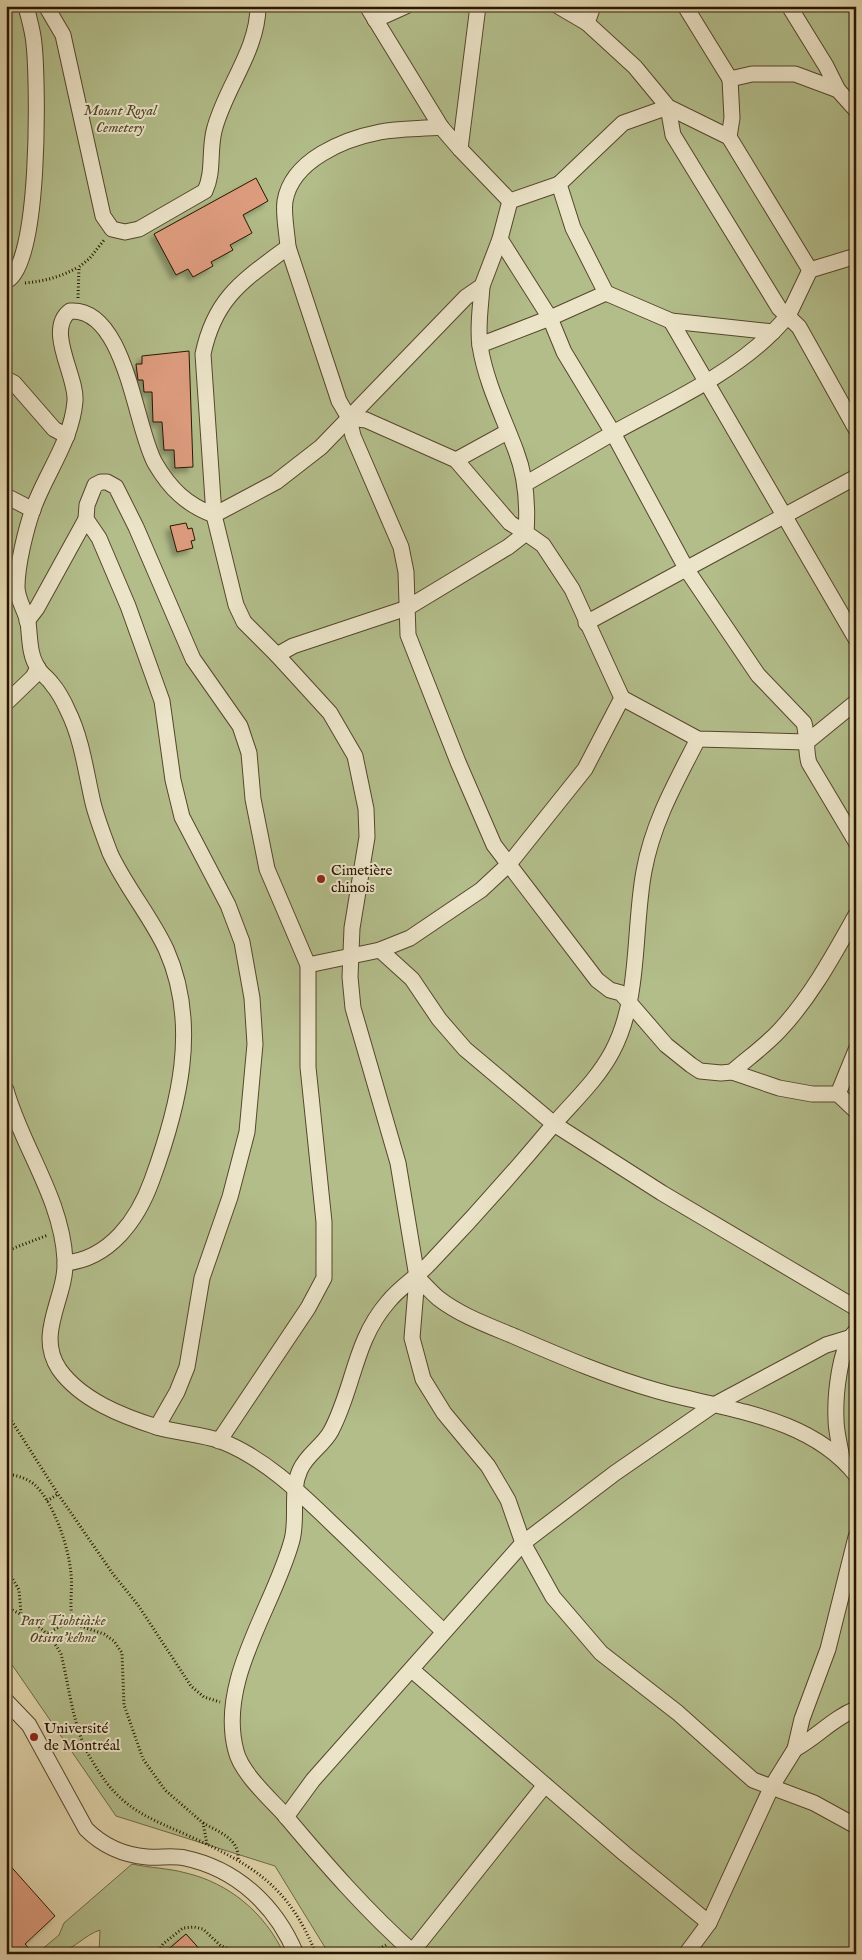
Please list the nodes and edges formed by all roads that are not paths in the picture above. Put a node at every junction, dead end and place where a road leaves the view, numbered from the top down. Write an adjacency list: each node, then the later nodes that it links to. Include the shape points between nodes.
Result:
1 (26, 6): 26 (lane, via 34,43 37,103 33,199 28,240 20,266)
2 (46, 6): 3 (lane, via 63,35 103,216 112,229 124,232 139,229 205,191 210,180 213,133 231,83 253,37)
3 (258, 6)
4 (367, 6): 11 (lane)
5 (406, 6): 11 (lane)
6 (478, 6): 19 (lane)
7 (558, 6): 12 (lane)
8 (593, 6): 12 (lane)
9 (685, 6): 13 (lane)
10 (788, 6): 14 (lane)
11 (374, 20): 17 (lane)
12 (587, 23): 15 (lane, via 635,67)
13 (730, 79): 14 (lane, via 752,74 794,74); 18 (lane, via 732,118)
14 (838, 90): 16 (lane)
15 (668, 107): 18 (lane); 20 (lane, via 623,123); 29 (lane, via 673,135 779,308)
16 (856, 110)
17 (441, 127): 19 (lane); 23 (lane, via 381,132 341,143 302,170 291,184 285,201)
18 (729, 138): 25 (lane)
19 (460, 148): 21 (lane)
20 (559, 184): 21 (lane); 28 (lane, via 574,228)
21 (510, 201): 22 (lane)
22 (500, 239): 27 (lane); 30 (lane)
23 (288, 247): 36 (lane, via 339,401); 46 (lane, via 232,291 215,315 208,334 203,354)
24 (856, 256): 25 (lane)
25 (810, 270): 29 (lane)
26 (9, 280)
27 (482, 286): 33 (lane); 36 (lane, via 466,297)
28 (606, 293): 30 (lane); 31 (lane)
29 (788, 316): 32 (lane); 37 (lane, via 799,327)
30 (550, 318): 33 (lane); 39 (lane, via 564,352)
31 (671, 321): 32 (lane); 35 (lane)
32 (773, 332): 35 (lane, via 762,344)
33 (480, 345): 38 (lane)
34 (6, 379): 40 (lane, via 14,383 54,429)
35 (706, 382): 39 (lane); 47 (lane)
36 (349, 418): 41 (lane, via 366,420); 46 (lane, via 321,447 276,482); 51 (lane, via 353,436 401,548 406,572)
37 (855, 424)
38 (506, 432): 41 (lane); 43 (lane, via 516,450)
39 (613, 433): 43 (lane); 50 (lane)
40 (67, 436): 45 (lane); 46 (lane, via 76,398 60,336 64,315 76,311 106,330 120,353 154,462 185,501)
41 (456, 460): 49 (lane, via 510,523)
42 (856, 477): 47 (lane)
43 (525, 484): 49 (lane)
44 (6, 496): 45 (lane)
45 (33, 510): 52 (lane, via 17,588)
46 (214, 515): 55 (lane, via 236,605 244,622)
47 (783, 515): 50 (lane); 54 (lane)
48 (86, 520): 52 (lane); 67 (lane, via 94,485 107,482 116,487 193,659 240,726 249,753 253,799 266,870); 80 (lane, via 99,538 128,606 162,702 173,780 182,817 228,905 242,942 250,974 254,1013 253,1079 240,1163 202,1278 187,1367)
49 (526, 533): 51 (lane); 53 (lane, via 543,545 557,564)
50 (686, 570): 53 (lane); 61 (lane, via 758,675 804,723)
51 (407, 608): 55 (lane, via 293,646); 63 (lane, via 408,635 458,762 494,845)
52 (27, 621): 56 (lane)
53 (586, 623): 57 (lane)
54 (856, 639)
55 (277, 655): 66 (lane, via 330,713 343,732 357,764 366,809 367,837)
56 (38, 668): 59 (lane); 75 (lane, via 53,685 69,713 94,806 111,854 165,948 175,972 184,1030 180,1085 147,1196 123,1233 106,1248 77,1262)
57 (622, 698): 60 (lane); 63 (lane, via 586,769)
58 (856, 702): 61 (lane)
59 (6, 703)
60 (698, 739): 61 (lane); 68 (lane, via 664,804 651,839 637,914)
61 (807, 742): 62 (lane, via 805,750 809,763)
62 (856, 842)
63 (509, 864): 65 (lane, via 481,890 410,938); 68 (lane, via 597,980)
64 (856, 915): 70 (lane, via 821,976 800,1005 779,1031)
65 (380, 950): 66 (lane); 74 (lane, via 412,979 439,1019 465,1049)
66 (350, 956): 67 (lane); 76 (lane, via 353,1008 398,1163)
67 (308, 965): 81 (lane, via 308,1067 324,1222 324,1278 308,1308)
68 (629, 1001): 70 (lane, via 666,1045 690,1066 700,1070); 74 (lane, via 611,1054 594,1080)
69 (856, 1050): 72 (lane)
70 (732, 1072): 72 (lane, via 779,1088 812,1094)
71 (6, 1090): 75 (lane, via 47,1190 60,1230)
72 (838, 1094): 73 (lane)
73 (856, 1111)
74 (554, 1124): 76 (lane, via 499,1191); 77 (lane, via 662,1193)
75 (66, 1263): 80 (lane, via 51,1330 53,1356 60,1368 90,1398 112,1410)
76 (417, 1277): 79 (lane, via 439,1298 475,1320 584,1366); 84 (lane, via 389,1300 373,1323 360,1346 330,1434 305,1460 298,1472); 86 (lane, via 412,1338 423,1379 444,1413 488,1466 508,1500)
77 (856, 1308)
78 (852, 1334): 79 (lane); 82 (lane, via 842,1363 836,1420)
79 (712, 1406): 82 (lane, via 780,1423 810,1437); 86 (lane, via 615,1473)
80 (157, 1426): 81 (lane)
81 (219, 1441): 84 (lane, via 261,1462)
82 (842, 1458): 83 (lane)
83 (856, 1476)
84 (295, 1489): 87 (lane); 94 (lane, via 293,1535 245,1661 231,1720 237,1755)
85 (856, 1537): 91 (lane, via 828,1649)
86 (523, 1543): 87 (lane); 93 (lane, via 553,1597 601,1653 678,1713 753,1780)
87 (443, 1631): 88 (lane)
88 (412, 1670): 92 (lane); 94 (lane, via 313,1780)
89 (6, 1701): 98 (lane, via 29,1725 86,1829 98,1841 146,1856 184,1857 243,1882 276,1916)
90 (856, 1709): 91 (lane)
91 (795, 1749): 93 (lane)
92 (545, 1785): 96 (lane); 97 (lane)
93 (772, 1786): 95 (lane, via 814,1803); 96 (lane)
94 (286, 1817): 97 (lane)
95 (856, 1826)
96 (709, 1923): 99 (lane)
97 (413, 1953)
98 (296, 1954)
99 (686, 1954)

